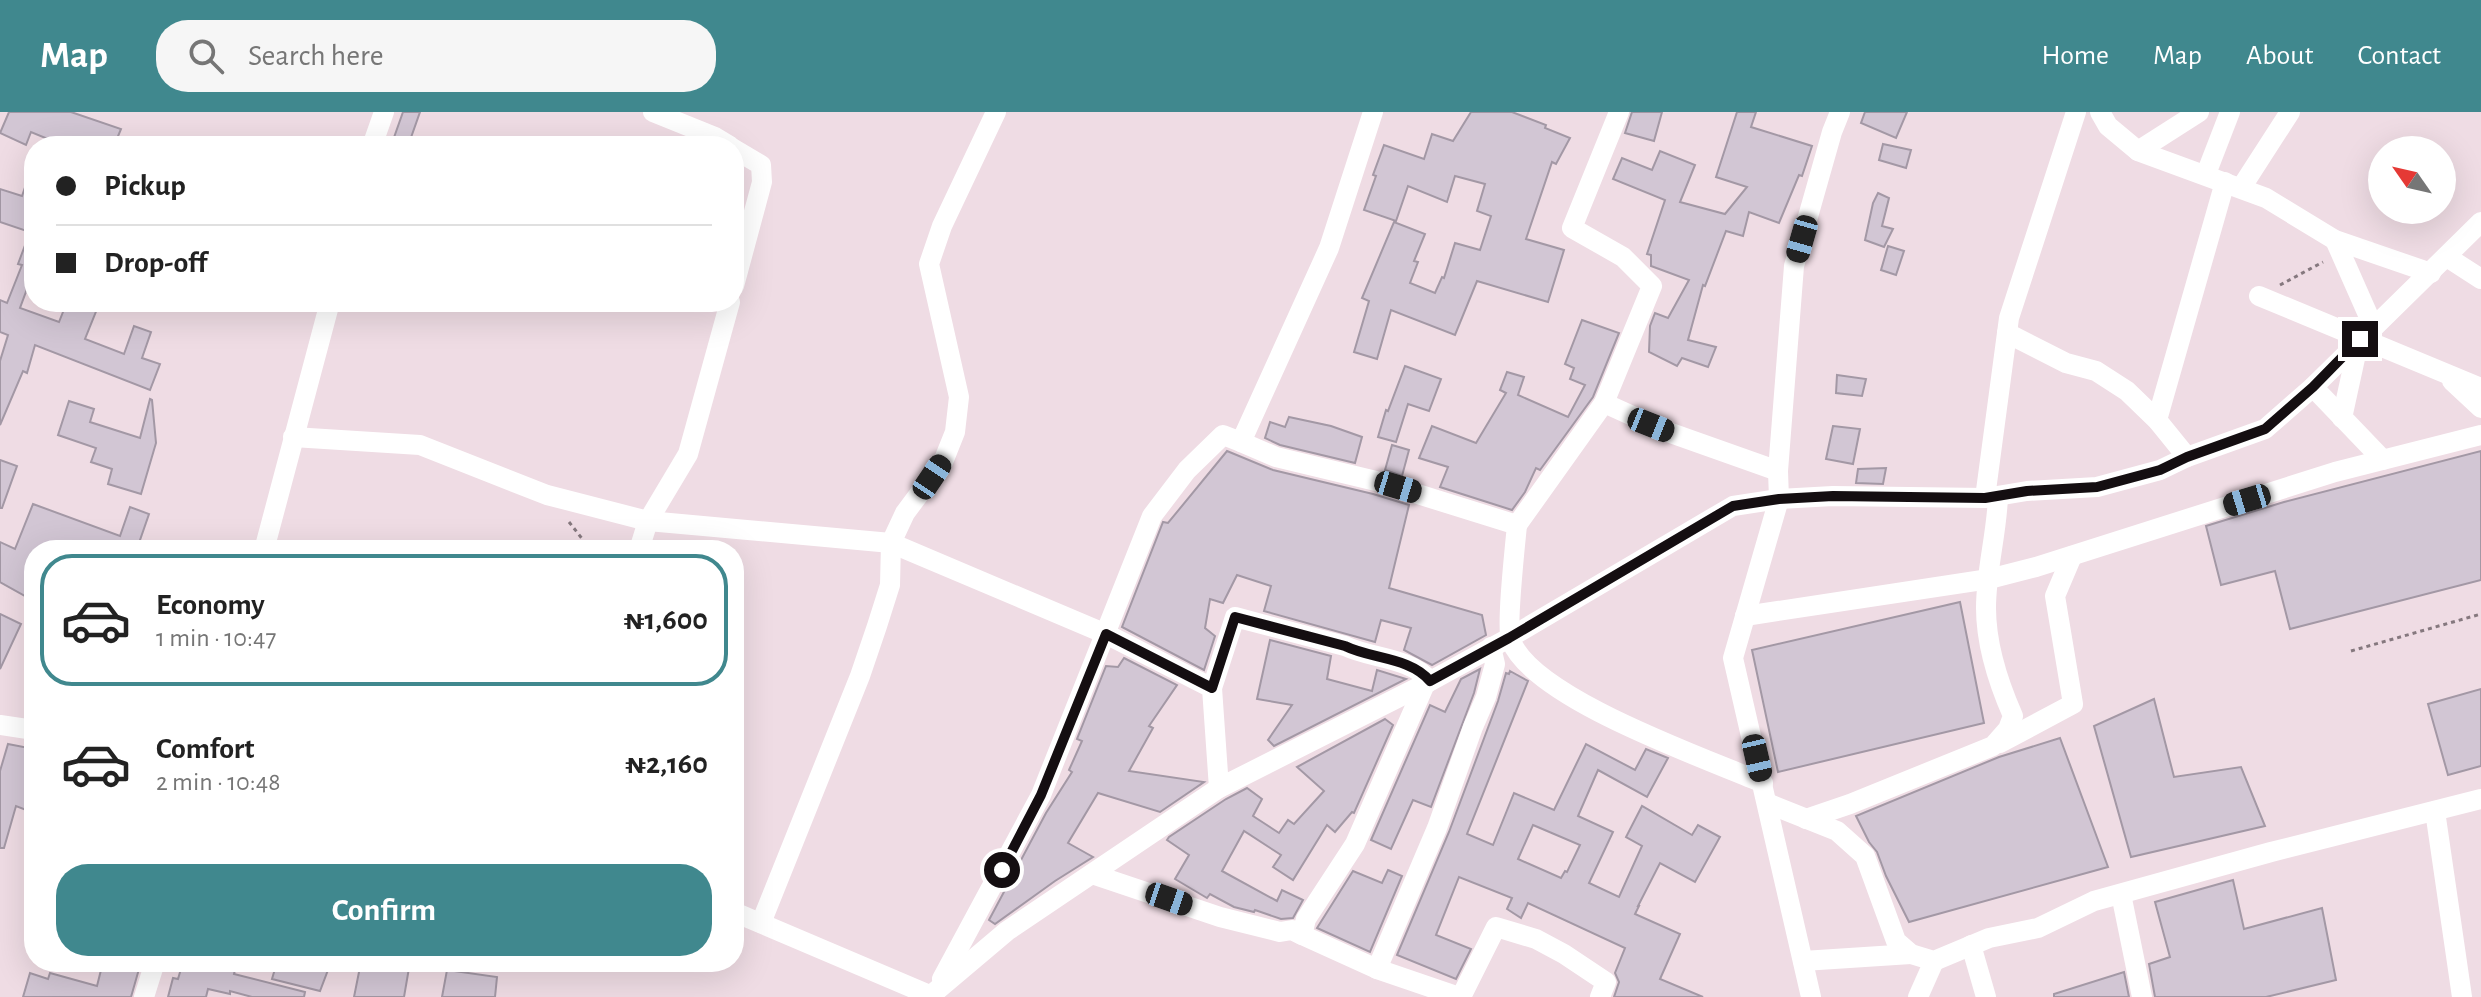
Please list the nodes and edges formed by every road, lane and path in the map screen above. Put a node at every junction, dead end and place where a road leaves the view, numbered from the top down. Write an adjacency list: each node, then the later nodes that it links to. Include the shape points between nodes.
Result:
1 (384, 112): 12 (street)
2 (653, 112): 13 (street)
3 (996, 112): 49 (street, via 929,264 959,397 955,432 943,462 905,513)
4 (1619, 112): 31 (street, via 1572,228 1623,257 1652,286)
5 (1840, 112): 40 (street, via 1794,266)
6 (2076, 112): 26 (street)
7 (2100, 112): 14 (street, via 2108,126)
8 (2199, 112): 14 (street)
9 (2230, 112): 16 (street)
10 (2290, 112): 16 (street)
11 (1377, 115): 37 (street, via 1329,248)
12 (376, 136)
13 (713, 136)
14 (2138, 151): 16 (street)
15 (744, 154): 19 (street, via 761,165 762,182)
16 (2224, 181): 18 (street, via 2266,198); 34 (street)
17 (2481, 222): 20 (street)
18 (2337, 246): 21 (street); 23 (path); 27 (street)
19 (744, 249)
20 (2447, 257): 21 (street); 22 (street)
21 (2431, 273): 27 (street)
22 (2481, 279)
23 (2259, 296): 27 (street)
24 (327, 312): 36 (street)
25 (727, 312): 44 (street, via 688,454)
26 (2007, 333): 34 (street, via 2066,363 2096,371); 42 (street)
27 (2366, 333): 28 (street); 29 (street); 33 (street)
28 (2442, 372): 30 (street); 32 (street)
29 (2313, 387): 33 (street); 38 (street, via 2265,429)
30 (2481, 388)
31 (1604, 403): 40 (street); 45 (street)
32 (2481, 408)
33 (2342, 418): 39 (street)
34 (2157, 420): 38 (street)
35 (2481, 435): 39 (street)
36 (293, 437): 41 (street, via 420,445); 46 (street)
37 (1241, 442): 45 (street, via 1276,457 1391,485); 54 (street, via 1223,435 1187,470 1152,516)
38 (2187, 457): 42 (street, via 2097,487)
39 (2383, 460): 50 (street)
40 (1778, 471): 43 (street)
41 (547, 495): 44 (street); 47 (path)
42 (1991, 497): 43 (street); 51 (street, via 1998,519)
43 (1779, 499): 53 (street); 55 (street, via 1733,506)
44 (648, 521): 48 (street); 49 (street)
45 (1517, 525): 55 (street)
46 (267, 540)
47 (583, 540)
48 (642, 540)
49 (891, 543): 54 (street); 70 (street, via 890,585 860,676)
50 (2072, 556): 51 (street); 61 (street, via 2055,596 2073,704)
51 (1989, 579): 53 (street); 61 (street, via 1988,638 2013,716)
52 (2481, 614): 56 (path)
53 (1745, 616): 63 (street, via 1733,658)
54 (1106, 634): 58 (street); 79 (street, via 1041,795)
55 (1500, 643): 57 (street); 63 (street, via 1542,679 1599,714); 76 (street, via 1486,697 1437,828)
56 (2351, 651)
57 (1428, 683): 58 (street, via 1413,667 1235,617); 62 (street); 71 (street, via 1355,844 1306,919)
58 (1212, 688): 62 (street)
59 (0, 725): 60 (street)
60 (24, 729)
61 (1993, 746): 66 (street)
62 (1219, 788): 67 (street)
63 (1765, 793): 66 (street); 74 (street)
64 (2481, 799): 65 (street)
65 (2435, 811): 68 (street); 86 (street)
66 (1806, 819): 73 (street, via 1837,831 1865,856 1896,941)
67 (1092, 874): 71 (street, via 1220,917); 79 (street, via 1007,931)
68 (2121, 894): 72 (street, via 2038,928); 85 (street)
69 (744, 916): 70 (street)
70 (761, 923): 79 (street)
71 (1302, 935): 76 (street)
72 (1971, 945): 75 (street); 84 (street)
73 (1911, 954): 74 (street); 75 (street)
74 (1803, 961): 82 (street)
75 (1934, 961): 83 (street)
76 (1377, 969): 80 (street)
77 (152, 972): 78 (street)
78 (144, 997)
79 (931, 997)
80 (1460, 997): 81 (street, via 1496,927 1536,939 1575,961 1606,982)
81 (1600, 997)
82 (1811, 997)
83 (1918, 997)
84 (1986, 997)
85 (2142, 997)
86 (2462, 997)

